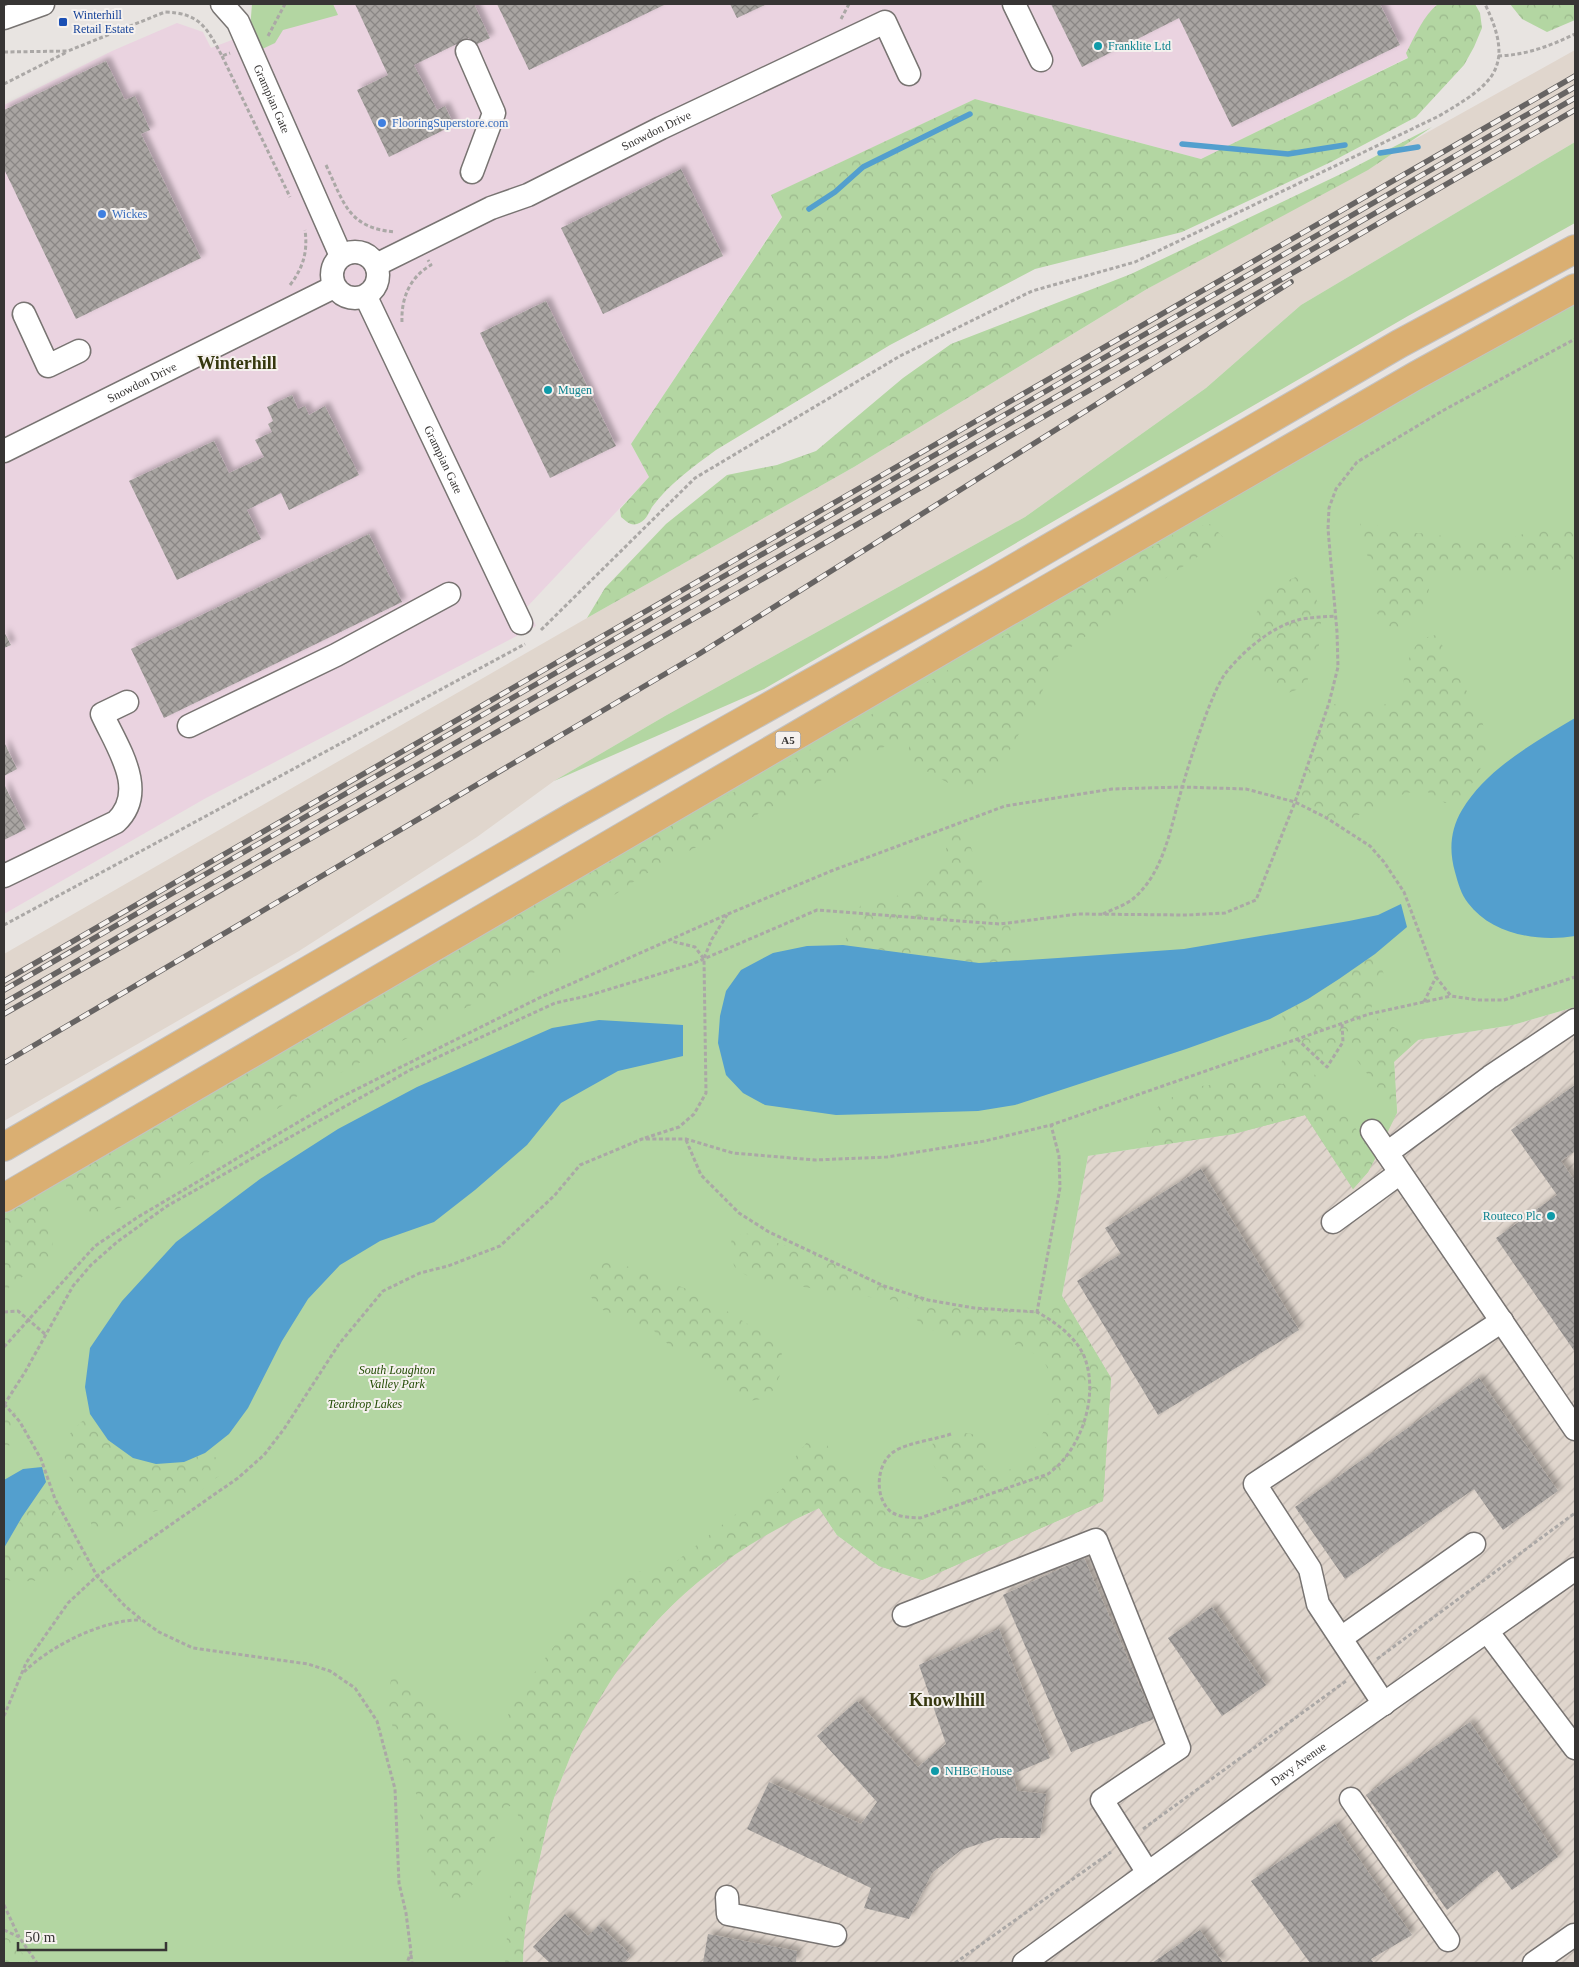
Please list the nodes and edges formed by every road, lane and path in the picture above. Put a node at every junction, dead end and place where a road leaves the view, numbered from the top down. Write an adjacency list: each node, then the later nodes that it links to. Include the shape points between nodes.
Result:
1 (42, 4): 9 (street)
2 (222, 4): 7 (street, Grampian Gate)
3 (285, 4): 12 (path, via 267,38)
4 (849, 4): 10 (path)
5 (1014, 4): 18 (street)
6 (1485, 4): 17 (path, via 1496,25)
7 (240, 13): 12 (street, Grampian Gate)
8 (881, 13): 19 (street, Snowdon Drive); 25 (street, Snowdon Drive, via 528,196 491,208)
9 (4, 18)
10 (836, 25)
11 (1575, 34): 17 (path, via 1540,49)
12 (247, 46): 16 (path); 27 (street, Grampian Gate)
13 (467, 51): 22 (street, via 494,113)
14 (4, 52): 15 (path)
15 (68, 52): 16 (path, via 155,15 179,12 204,25); 20 (path)
16 (222, 56): 23 (path)
17 (1498, 56): 40 (path, via 1489,82 1473,96 1439,116 1135,262 1032,290 900,356 695,478)
18 (1041, 60)
19 (909, 74)
20 (4, 84)
21 (324, 161): 25 (path, via 342,200 358,221 384,231 411,229)
22 (472, 172)
23 (291, 199)
24 (303, 224): 30 (path, via 306,240 303,265)
25 (419, 244): 28 (street, Snowdon Drive); 34 (path, via 431,265 418,274 404,298)
26 (1575, 249): 63 (highway, via 1399,344)
27 (341, 256): 28 (street, via 363,253); 29 (street, via 331,276)
28 (376, 265): 32 (street, via 379,274 376,286)
29 (334, 287): 32 (street, via 345,297); 37 (street, Snowdon Drive)
30 (288, 288)
31 (1575, 288): 66 (highway, A5, via 1006,613)
32 (366, 297): 41 (street, Grampian Gate)
33 (24, 314): 36 (street, via 48,366)
34 (403, 327)
35 (1575, 338): 39 (path, via 1356,462 1345,474 1329,508)
36 (79, 351)
37 (4, 450)
38 (449, 594): 43 (street, via 336,655)
39 (1336, 616): 44 (path, via 1296,620 1270,634 1224,675); 45 (path, via 1338,666 1329,703)
40 (546, 625): 41 (path); 41 (path)
41 (531, 629): 49 (path)
42 (127, 702): 46 (street, via 102,714 130,775 132,788 125,814 116,822)
43 (189, 726)
44 (1182, 787): 45 (path, via 1246,789); 47 (path, via 1112,788 1005,806); 48 (path, via 1173,824 1155,870 1134,898)
45 (1295, 802): 48 (path, via 1256,900 1225,913); 52 (path, via 1370,846 1384,862 1404,892)
46 (4, 876)
47 (728, 914): 50 (path); 51 (path)
48 (1103, 915): 51 (path, via 1078,914 1000,924 817,910)
49 (4, 925)
50 (670, 941): 51 (path, via 695,947); 70 (path, via 539,998 339,1098 95,1246)
51 (704, 959): 61 (path, via 706,1093 694,1114 679,1127); 72 (path, via 555,1003 410,1070 168,1206 91,1265 73,1286)
52 (1436, 977): 54 (path); 55 (path)
53 (1575, 977): 54 (path, via 1504,1000)
54 (1451, 996): 55 (path)
55 (1424, 1002): 57 (path, via 1369,1014)
56 (1575, 1020): 64 (street)
57 (1342, 1024): 58 (path); 58 (path, via 1343,1042 1327,1067)
58 (1297, 1039): 59 (path)
59 (1051, 1125): 62 (path, via 985,1141 887,1156 815,1160 733,1152); 69 (path, via 1059,1156 1060,1188)
60 (1372, 1131): 64 (street)
61 (642, 1139): 62 (path); 80 (path, via 580,1165 554,1196 500,1246 448,1266 420,1272 382,1291 339,1344 264,1455 238,1478)
62 (686, 1139): 69 (path, via 701,1175 739,1213 768,1232 884,1286 928,1300 974,1308)
63 (4, 1147)
64 (1387, 1152): 65 (street)
65 (1400, 1172): 67 (street); 71 (street)
66 (4, 1198)
67 (1333, 1222)
68 (4, 1312): 70 (path, via 18,1311)
69 (1037, 1312): 76 (path, via 1074,1341 1084,1356 1087,1371 1086,1419 1064,1460 1048,1474 920,1518 904,1517 888,1509 879,1493 887,1460 896,1450)
70 (28, 1320): 72 (path); 73 (path)
71 (1502, 1321): 75 (street); 84 (street, via 1255,1484 1310,1569 1318,1604)
72 (45, 1334): 74 (path)
73 (4, 1347)
74 (4, 1404): 80 (path, via 20,1422 40,1459 55,1499)
75 (1575, 1429)
76 (951, 1434)
77 (1575, 1513): 85 (path)
78 (1474, 1544): 84 (street)
79 (1575, 1569): 83 (street, Davy Avenue)
80 (97, 1576): 82 (path); 86 (path, via 68,1603)
81 (904, 1615): 91 (street, via 1096,1540 1178,1748 1102,1800)
82 (142, 1620): 86 (path, via 124,1620 94,1630 38,1657); 100 (path, via 193,1648 308,1664 330,1671 355,1688 377,1721 395,1789 399,1883)
83 (1487, 1631): 87 (street, Davy Avenue); 89 (street)
84 (1341, 1638): 85 (street)
85 (1362, 1670): 87 (street); 91 (path)
86 (22, 1673): 88 (path)
87 (1384, 1704): 92 (street, Davy Avenue)
88 (4, 1716)
89 (1575, 1748)
90 (1351, 1798): 99 (street)
91 (1127, 1840): 92 (street); 104 (path)
92 (1148, 1873): 105 (street, Davy Avenue)
93 (727, 1897): 96 (street, via 728,1914)
94 (4, 1906): 98 (path)
95 (4, 1930): 98 (path)
96 (835, 1935)
97 (1574, 1935): 106 (street)
98 (19, 1937): 101 (path)
99 (1448, 1940)
100 (411, 1952): 102 (path); 103 (path)
101 (37, 1963)
102 (407, 1963)
103 (412, 1963)
104 (955, 1963)
105 (1024, 1963)
106 (1534, 1963)

